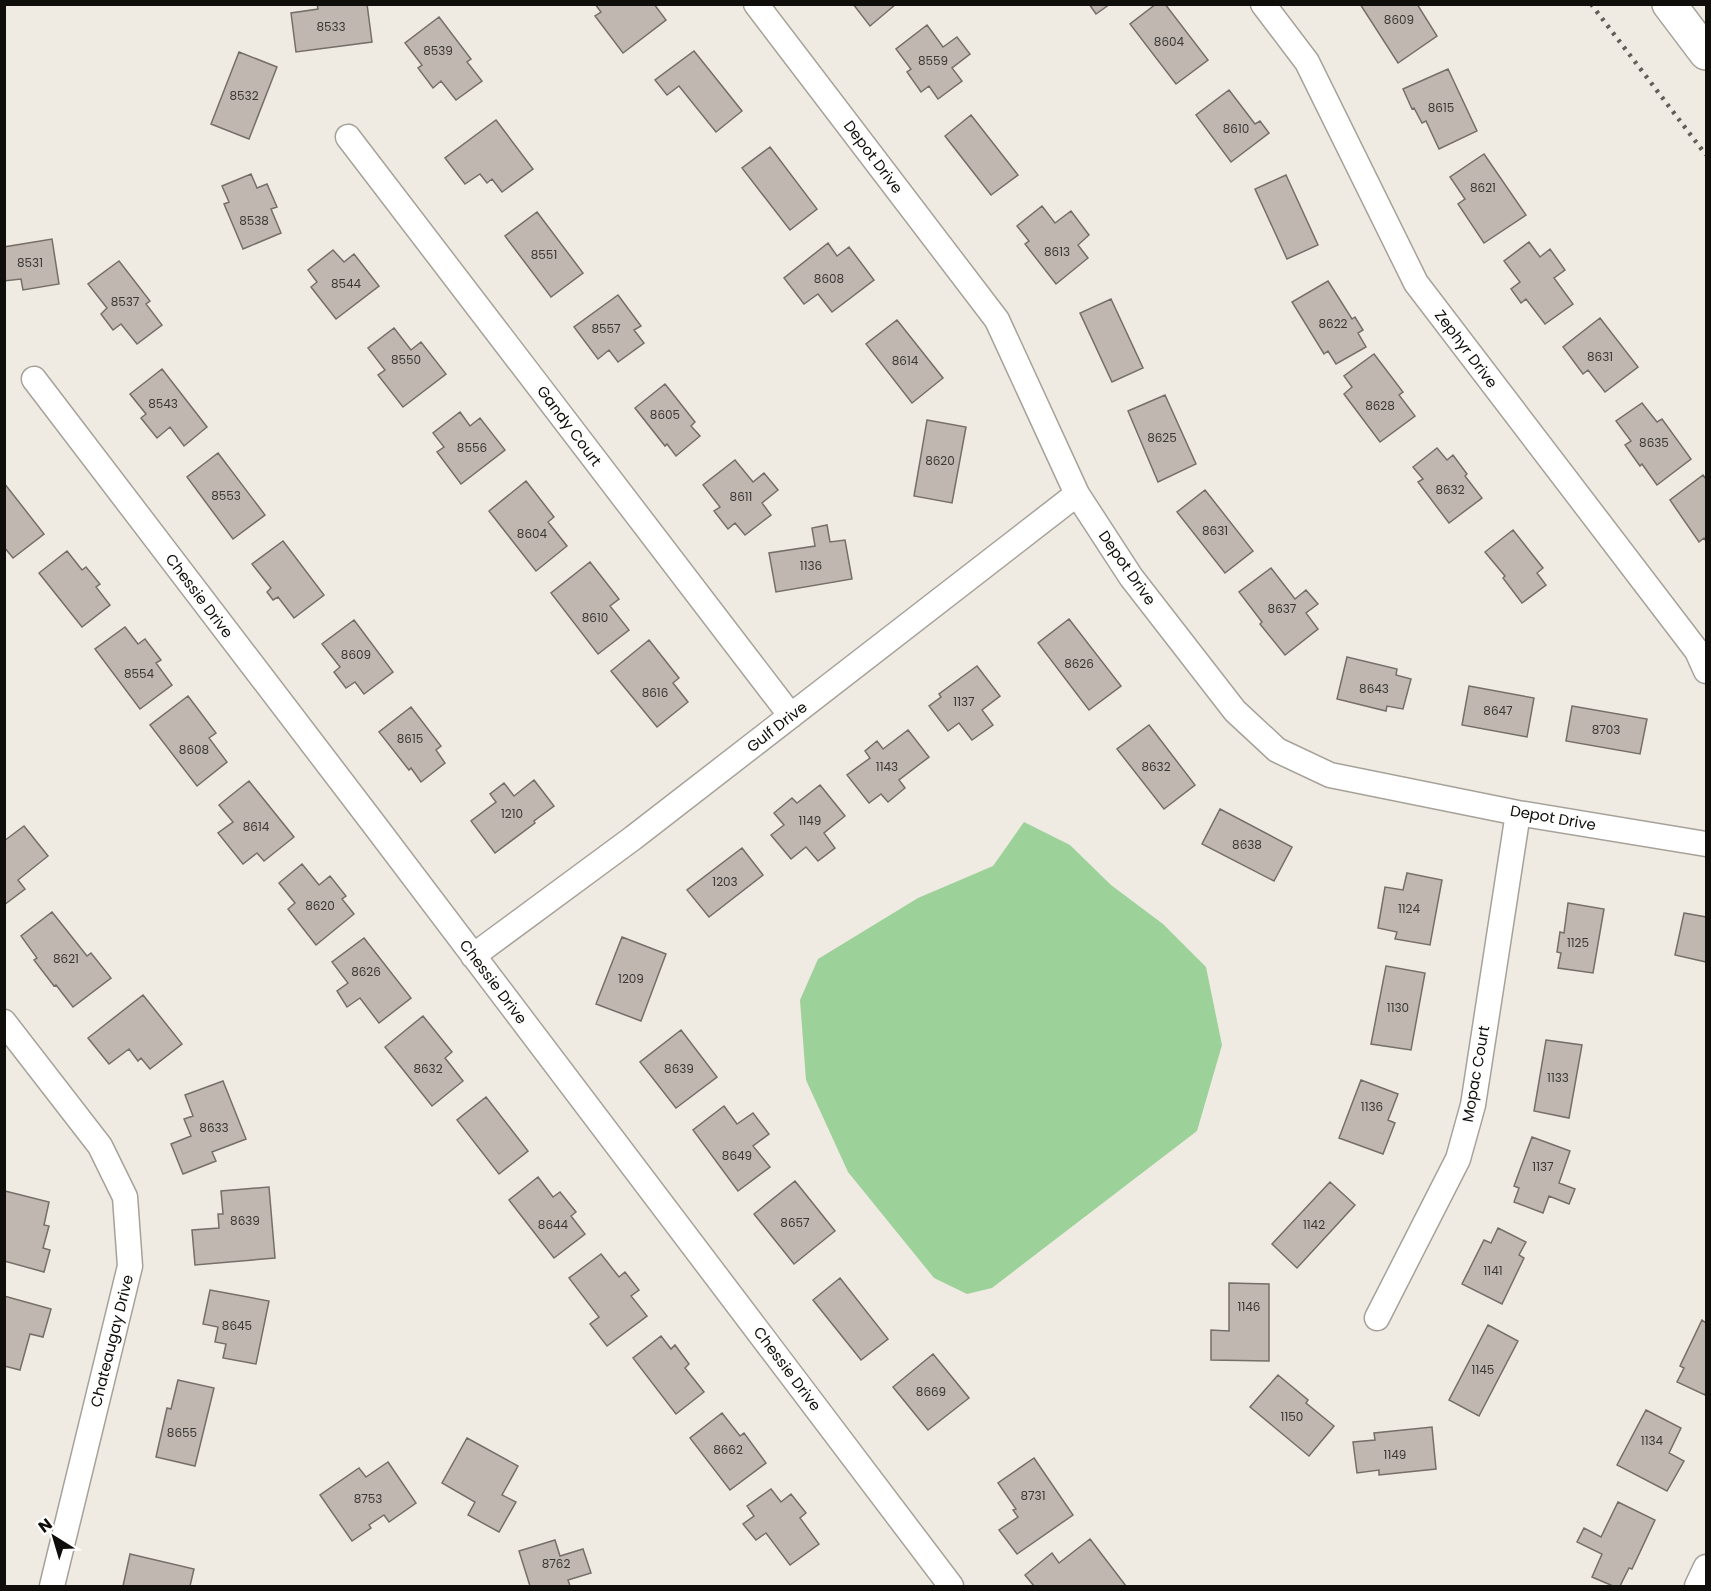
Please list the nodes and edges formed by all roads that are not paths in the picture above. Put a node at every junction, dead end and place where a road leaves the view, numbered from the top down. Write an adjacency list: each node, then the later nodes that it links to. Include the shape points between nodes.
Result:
1 (756, 4): 7 (street, Depot Drive, via 997,320)
2 (1263, 4): 8 (street, Zephyr Drive, via 1307,62 1416,283 1697,651)
3 (1669, 4): 4 (street)
4 (1707, 53)
5 (348, 136): 9 (street, Gandy Court)
6 (34, 379): 12 (street, Chessie Drive)
7 (1077, 494): 9 (street, Gulf Drive); 10 (street, Depot Drive, via 1131,577 1235,711 1277,750 1330,775)
8 (1707, 671)
9 (791, 716): 12 (street, Gulf Drive)
10 (1518, 813): 11 (street, Depot Drive); 14 (street, Mopac Court, via 1473,1105 1458,1160)
11 (1707, 844)
12 (473, 956): 17 (street, Chessie Drive)
13 (4, 1022): 16 (street, Chateaugay Drive, via 100,1146 125,1197 130,1266)
14 (1377, 1318)
15 (1707, 1567): 18 (street)
16 (52, 1587)
17 (951, 1587)
18 (1696, 1587)

